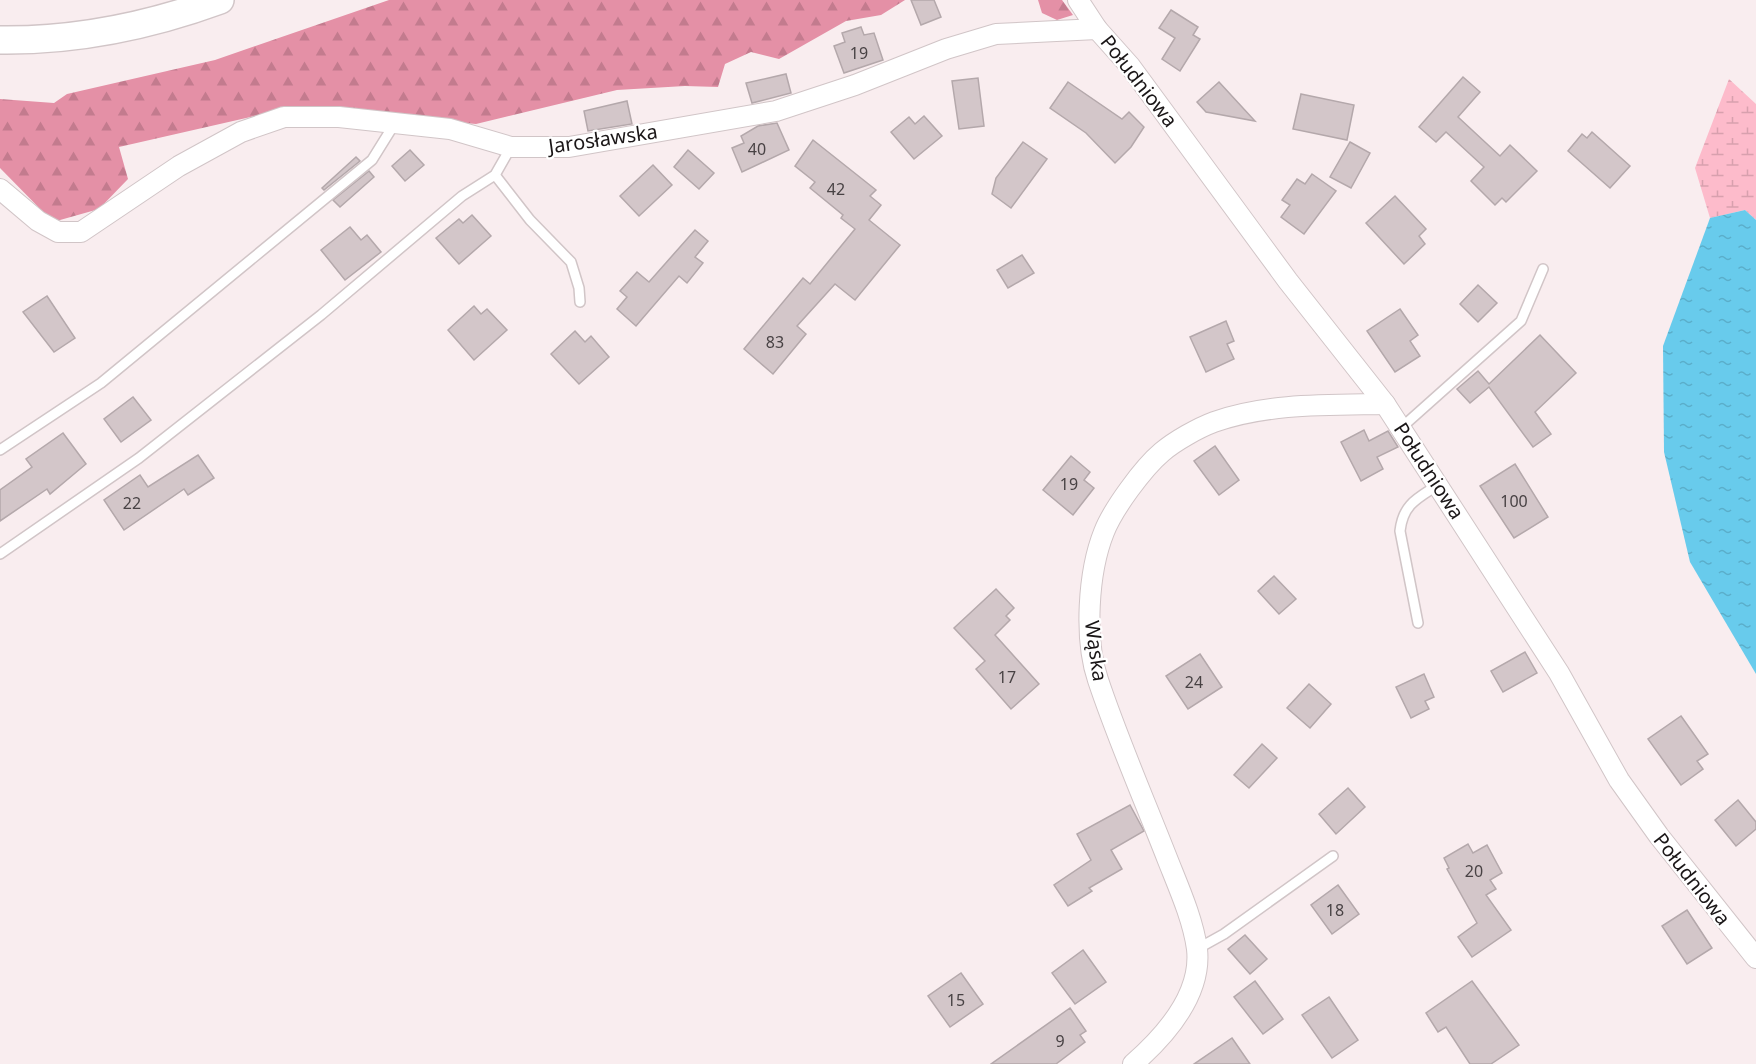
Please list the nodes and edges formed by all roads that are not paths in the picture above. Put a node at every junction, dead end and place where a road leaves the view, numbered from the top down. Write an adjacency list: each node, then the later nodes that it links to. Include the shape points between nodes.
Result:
1 (220, 0): 4 (main road, via 117,30 75,37)
2 (1078, 0): 3 (street, Południowa)
3 (1097, 28): 6 (street, Jarosławska, via 996,34 776,111 569,147); 11 (street, Południowa, via 1131,66 1288,281)
4 (0, 40)
5 (395, 123): 6 (street, Jarosławska, via 450,129); 8 (street, Jarosławska, via 284,117 262,124 179,166 81,232 58,232 38,221); 13 (lane, via 372,160 102,383)
6 (511, 147): 7 (lane)
7 (495, 175): 10 (lane, via 530,220 571,262); 15 (lane, via 462,196 321,315 140,458)
8 (0, 189)
9 (1543, 269): 12 (lane, via 1521,321)
10 (580, 302)
11 (1385, 404): 12 (street, Południowa); 18 (street, Wąska, via 1273,408 1213,423 1163,451 1129,491 1104,532 1091,587 1090,632 1097,678 1181,894)
12 (1401, 428): 14 (street, Południowa)
13 (0, 450)
14 (1438, 485): 16 (lane, via 1410,504 1401,521); 19 (street, Południowa, via 1559,673 1619,780)
15 (0, 554)
16 (1418, 623)
17 (1333, 856): 18 (lane)
18 (1197, 949): 20 (street, Wąska, via 1186,1002 1150,1049)
19 (1756, 958)
20 (1133, 1064)

